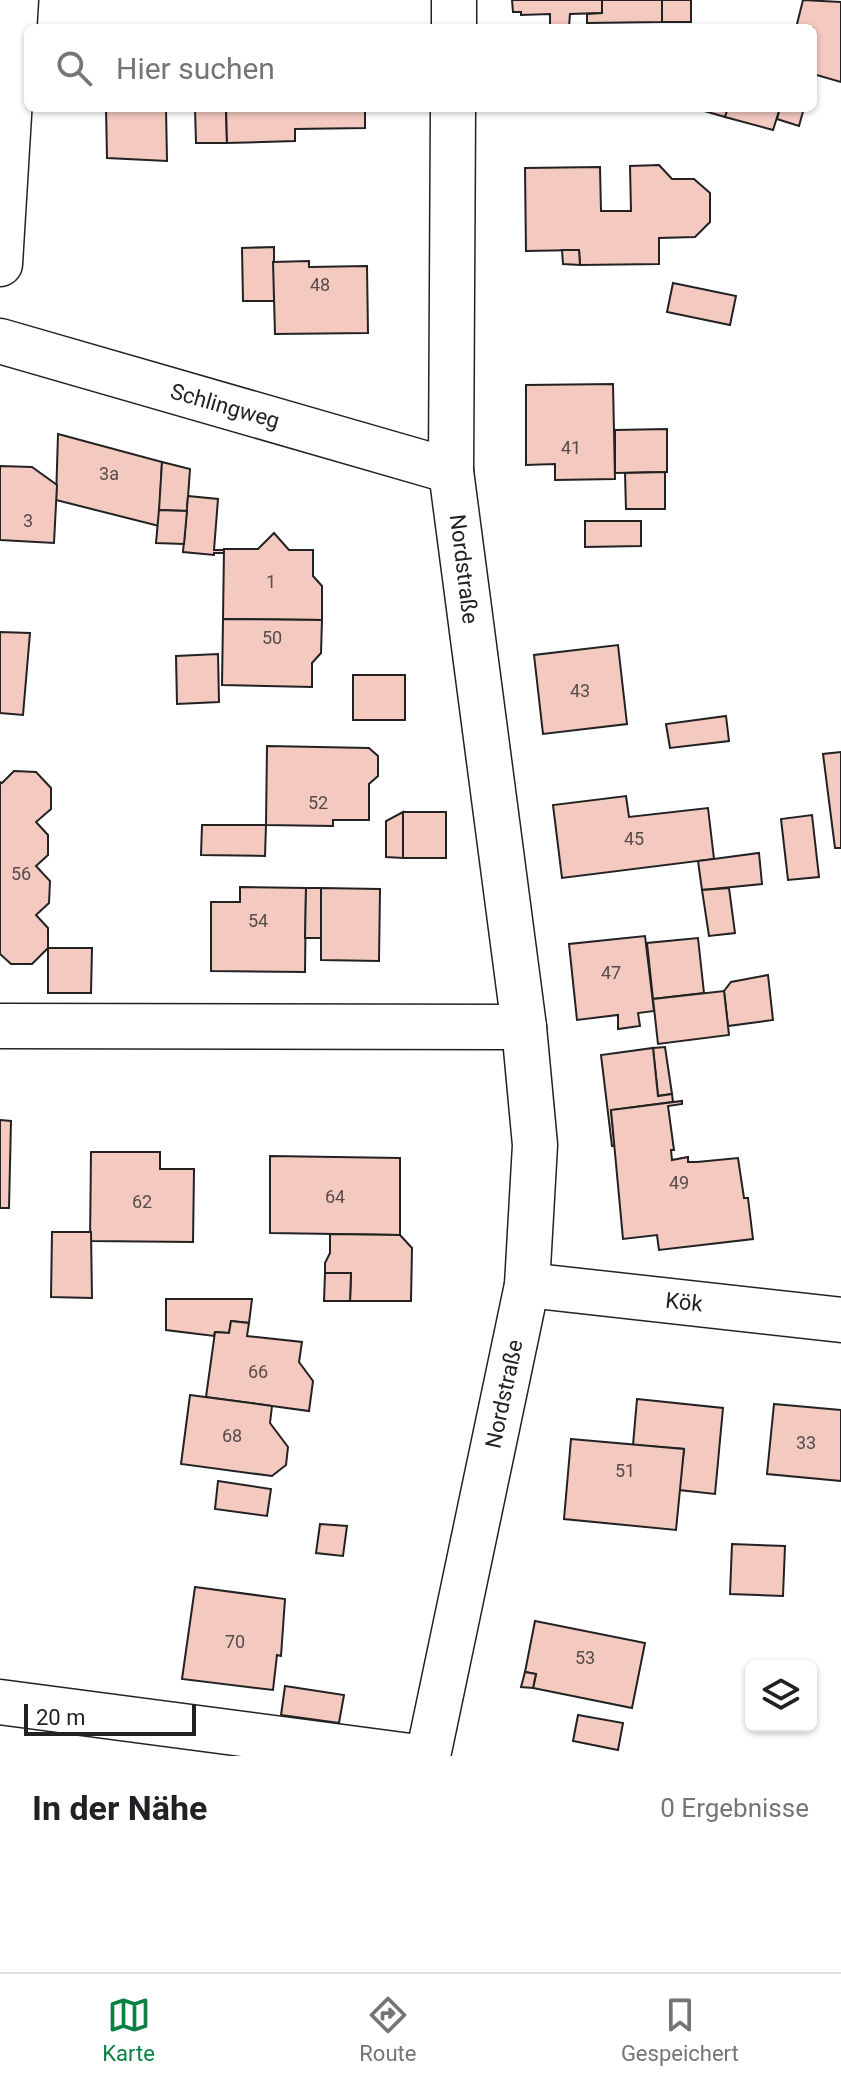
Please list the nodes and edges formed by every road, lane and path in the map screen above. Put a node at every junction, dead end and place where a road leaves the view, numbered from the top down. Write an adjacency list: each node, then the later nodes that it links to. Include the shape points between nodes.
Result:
1 (16, 0): 5 (street)
2 (454, 0): 3 (street)
3 (454, 24)
4 (453, 112): 7 (street, Nordstraße)
5 (0, 264)
6 (0, 341): 7 (street, Schlingweg)
7 (451, 471): 9 (street, Nordstraße)
8 (0, 1026): 9 (street)
9 (524, 1027): 10 (street, Nordstraße, via 535,1145)
10 (527, 1285): 11 (street, Kök); 14 (street, Nordstraße)
11 (841, 1320)
12 (0, 1702): 13 (street)
13 (410, 1756)
14 (428, 1756)

